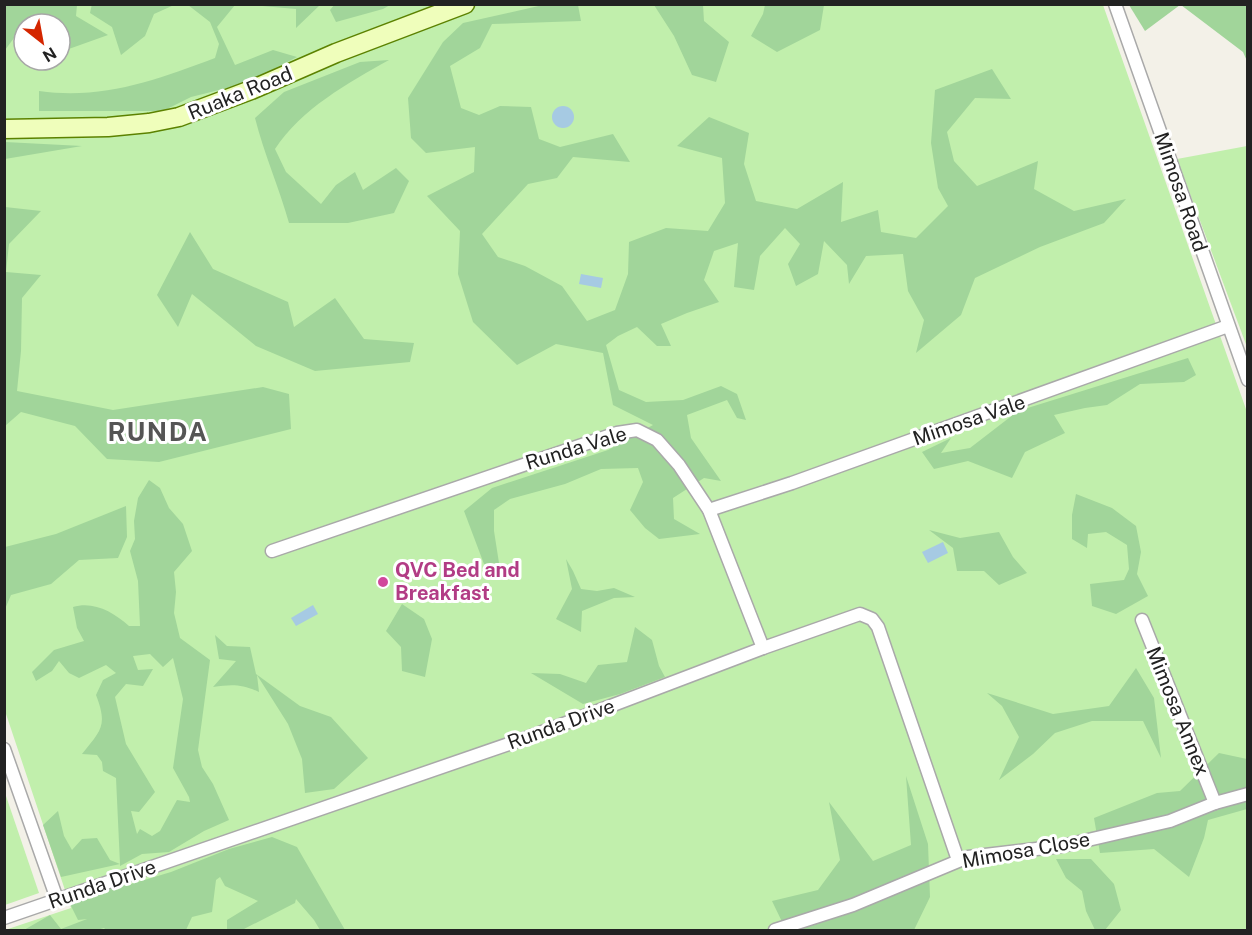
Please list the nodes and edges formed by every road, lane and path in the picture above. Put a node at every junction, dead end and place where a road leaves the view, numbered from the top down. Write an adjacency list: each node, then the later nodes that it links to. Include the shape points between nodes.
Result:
1 (465, 4): 3 (street, Ruaka Road, via 179,117 108,127)
2 (1115, 4): 4 (street, Mimosa Road)
3 (4, 129)
4 (1228, 326): 5 (street, Mimosa Road); 6 (street, Mimosa Vale)
5 (1248, 380)
6 (709, 510): 7 (street, Runda Vale, via 657,440 637,430 617,433); 9 (street, Runda Vale)
7 (272, 552)
8 (1142, 620): 12 (street, Mimosa Annex)
9 (763, 648): 13 (street, Runda Drive, via 861,614 872,618); 14 (street, Runda Drive, via 529,737)
10 (4, 749): 14 (street)
11 (1248, 794): 12 (street, Mimosa Close)
12 (1215, 803): 13 (street, Mimosa Close, via 1170,821 1073,844)
13 (958, 861): 16 (street, Mimosa Close, via 853,905)
14 (57, 899): 15 (street, Runda Drive)
15 (4, 918)
16 (775, 930)

